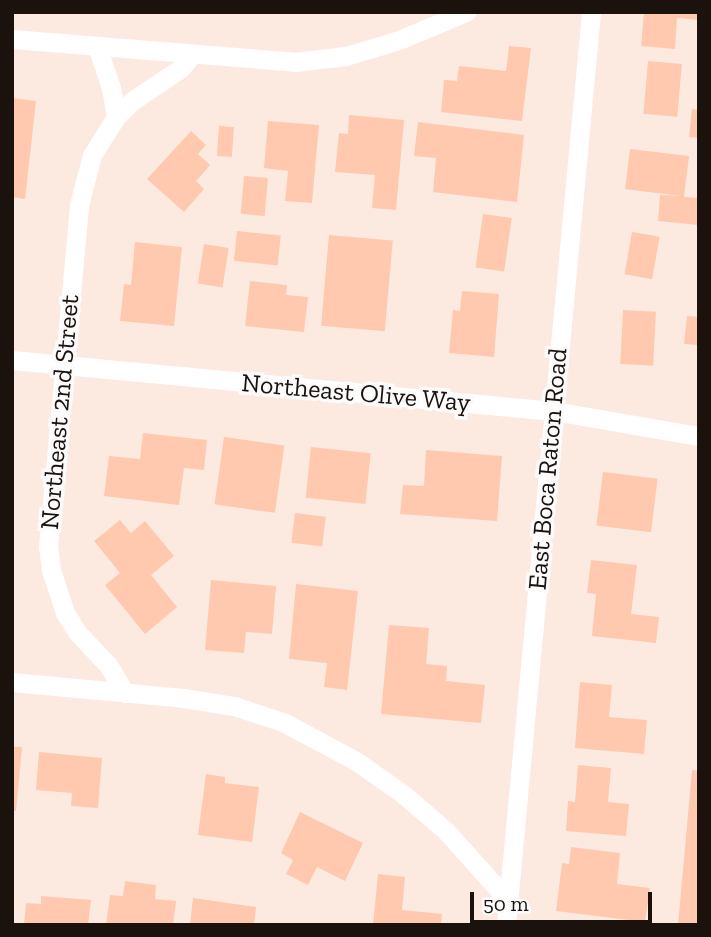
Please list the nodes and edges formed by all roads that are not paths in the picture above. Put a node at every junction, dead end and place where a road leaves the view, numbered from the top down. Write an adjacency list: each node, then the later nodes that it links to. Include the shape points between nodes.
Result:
1 (466, 12): 6 (street, via 399,40 321,60 269,62)
2 (574, 12): 3 (street)
3 (590, 21): 10 (street, East Boca Raton Road)
4 (12, 38): 5 (street)
5 (97, 47): 6 (street); 7 (street)
6 (191, 55): 7 (street, Northeast 2nd Street, via 181,68)
7 (116, 117): 9 (street, Northeast 2nd Street, via 84,177)
8 (12, 360): 9 (street, Northeast Olive Way)
9 (64, 365): 10 (street, Northeast Olive Way); 13 (street, Northeast 2nd Street, via 49,525 51,570 77,632 108,665)
10 (554, 411): 11 (street, Northeast Olive Way); 14 (street, East Boca Raton Road)
11 (699, 436)
12 (12, 682): 13 (street)
13 (125, 693): 14 (street, via 234,706 306,733 403,794 446,831)
14 (508, 901): 15 (street, East Boca Raton Road)
15 (506, 925)

